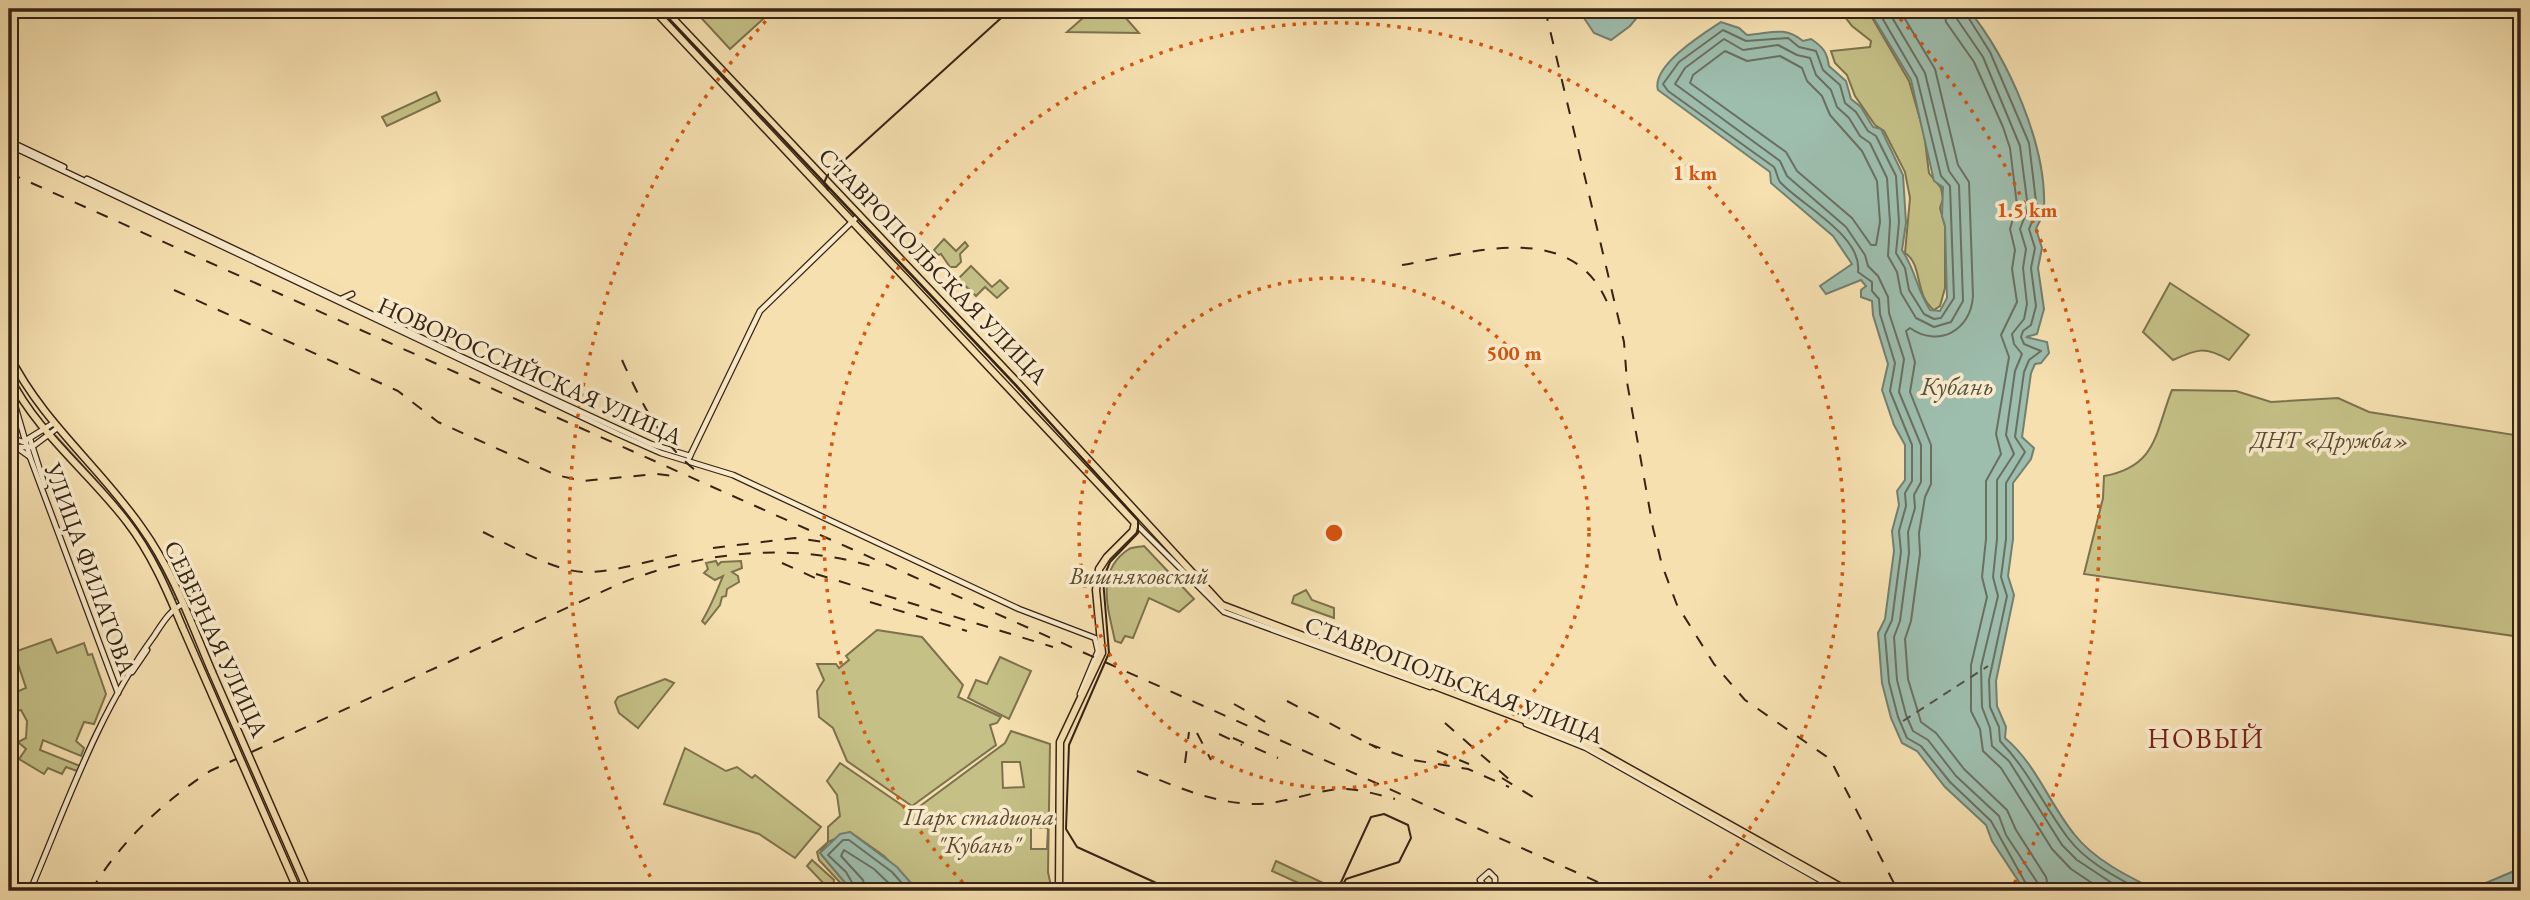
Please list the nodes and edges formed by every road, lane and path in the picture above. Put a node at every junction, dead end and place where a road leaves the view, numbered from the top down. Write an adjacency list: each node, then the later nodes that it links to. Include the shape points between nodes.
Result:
1 (653, 9): 4 (main road, СТАВРОПОЛЬСКАЯ УЛИЦА)
2 (664, 9): 4 (main road, СТАВРОПОЛЬСКАЯ УЛИЦА)
3 (9, 143): 6 (main road, НОВОРОССИЙСКАЯ УЛИЦА); 17 (main road, НОВОРОССИЙСКАЯ УЛИЦА, via 408,337 661,453)
4 (855, 218): 17 (main road, via 760,311); 18 (main road, СТАВРОПОЛЬСКАЯ УЛИЦА); 21 (main road, СТАВРОПОЛЬСКАЯ УЛИЦА, via 1018,383)
5 (352, 294): 6 (main road)
6 (339, 299): 17 (main road, НОВОРОССИЙСКАЯ УЛИЦА)
7 (9, 355): 10 (main road, СЕВЕРНАЯ УЛИЦА)
8 (9, 376): 11 (main road, СЕВЕРНАЯ УЛИЦА)
9 (9, 385): 13 (main road, УЛИЦА ФИЛАТОВА)
10 (54, 427): 11 (main road); 22 (main road, СЕВЕРНАЯ УЛИЦА, via 142,528 165,564)
11 (47, 433): 13 (main road); 15 (main road); 23 (main road, СЕВЕРНАЯ УЛИЦА, via 125,520)
12 (9, 439): 13 (main road, via 18,443); 14 (main road)
13 (28, 440): 15 (main road, УЛИЦА ФИЛАТОВА)
14 (16, 447): 15 (main road); 16 (main road)
15 (30, 447): 16 (main road, УЛИЦА ФИЛАТОВА); 26 (main road)
16 (30, 457): 28 (main road, УЛИЦА ФИЛАТОВА)
17 (689, 458): 29 (main road, НОВОРОССИЙСКАЯ УЛИЦА, via 990,596 1095,638 1098,651)
18 (1135, 523): 19 (main road, СТАВРОПОЛЬСКАЯ УЛИЦА); 20 (main road)
19 (1143, 529): 20 (main road); 21 (main road, СТАВРОПОЛЬСКАЯ УЛИЦА); 38 (main road, СТАВРОПОЛЬСКАЯ УЛИЦА, via 1224,612 1580,745)
20 (1128, 538): 29 (main road, via 1104,559 1096,579 1103,648)
21 (1171, 552): 39 (main road, СТАВРОПОЛЬСКАЯ УЛИЦА, via 1232,611 1582,742)
22 (183, 606): 23 (main road); 34 (main road, СЕВЕРНАЯ УЛИЦА, bridge)
23 (175, 610): 24 (main road); 25 (main road, СЕВЕРНАЯ УЛИЦА); 27 (main road)
24 (168, 620): 25 (main road); 28 (main road)
25 (182, 626): 33 (main road, СЕВЕРНАЯ УЛИЦА, bridge)
26 (116, 680): 27 (main road); 28 (main road)
27 (122, 681): 28 (main road)
28 (118, 690): 32 (main road)
29 (1078, 701): 35 (main road, via 1059,747)
30 (1495, 883): 31 (main road); 31 (main road, via 1494,876 1486,872 1481,877); 37 (main road)
31 (1484, 886): 36 (main road)
32 (32, 891)
33 (298, 891)
34 (308, 891)
35 (1059, 891)
36 (1488, 891)
37 (1495, 891)
38 (1840, 891)
39 (1848, 891)

